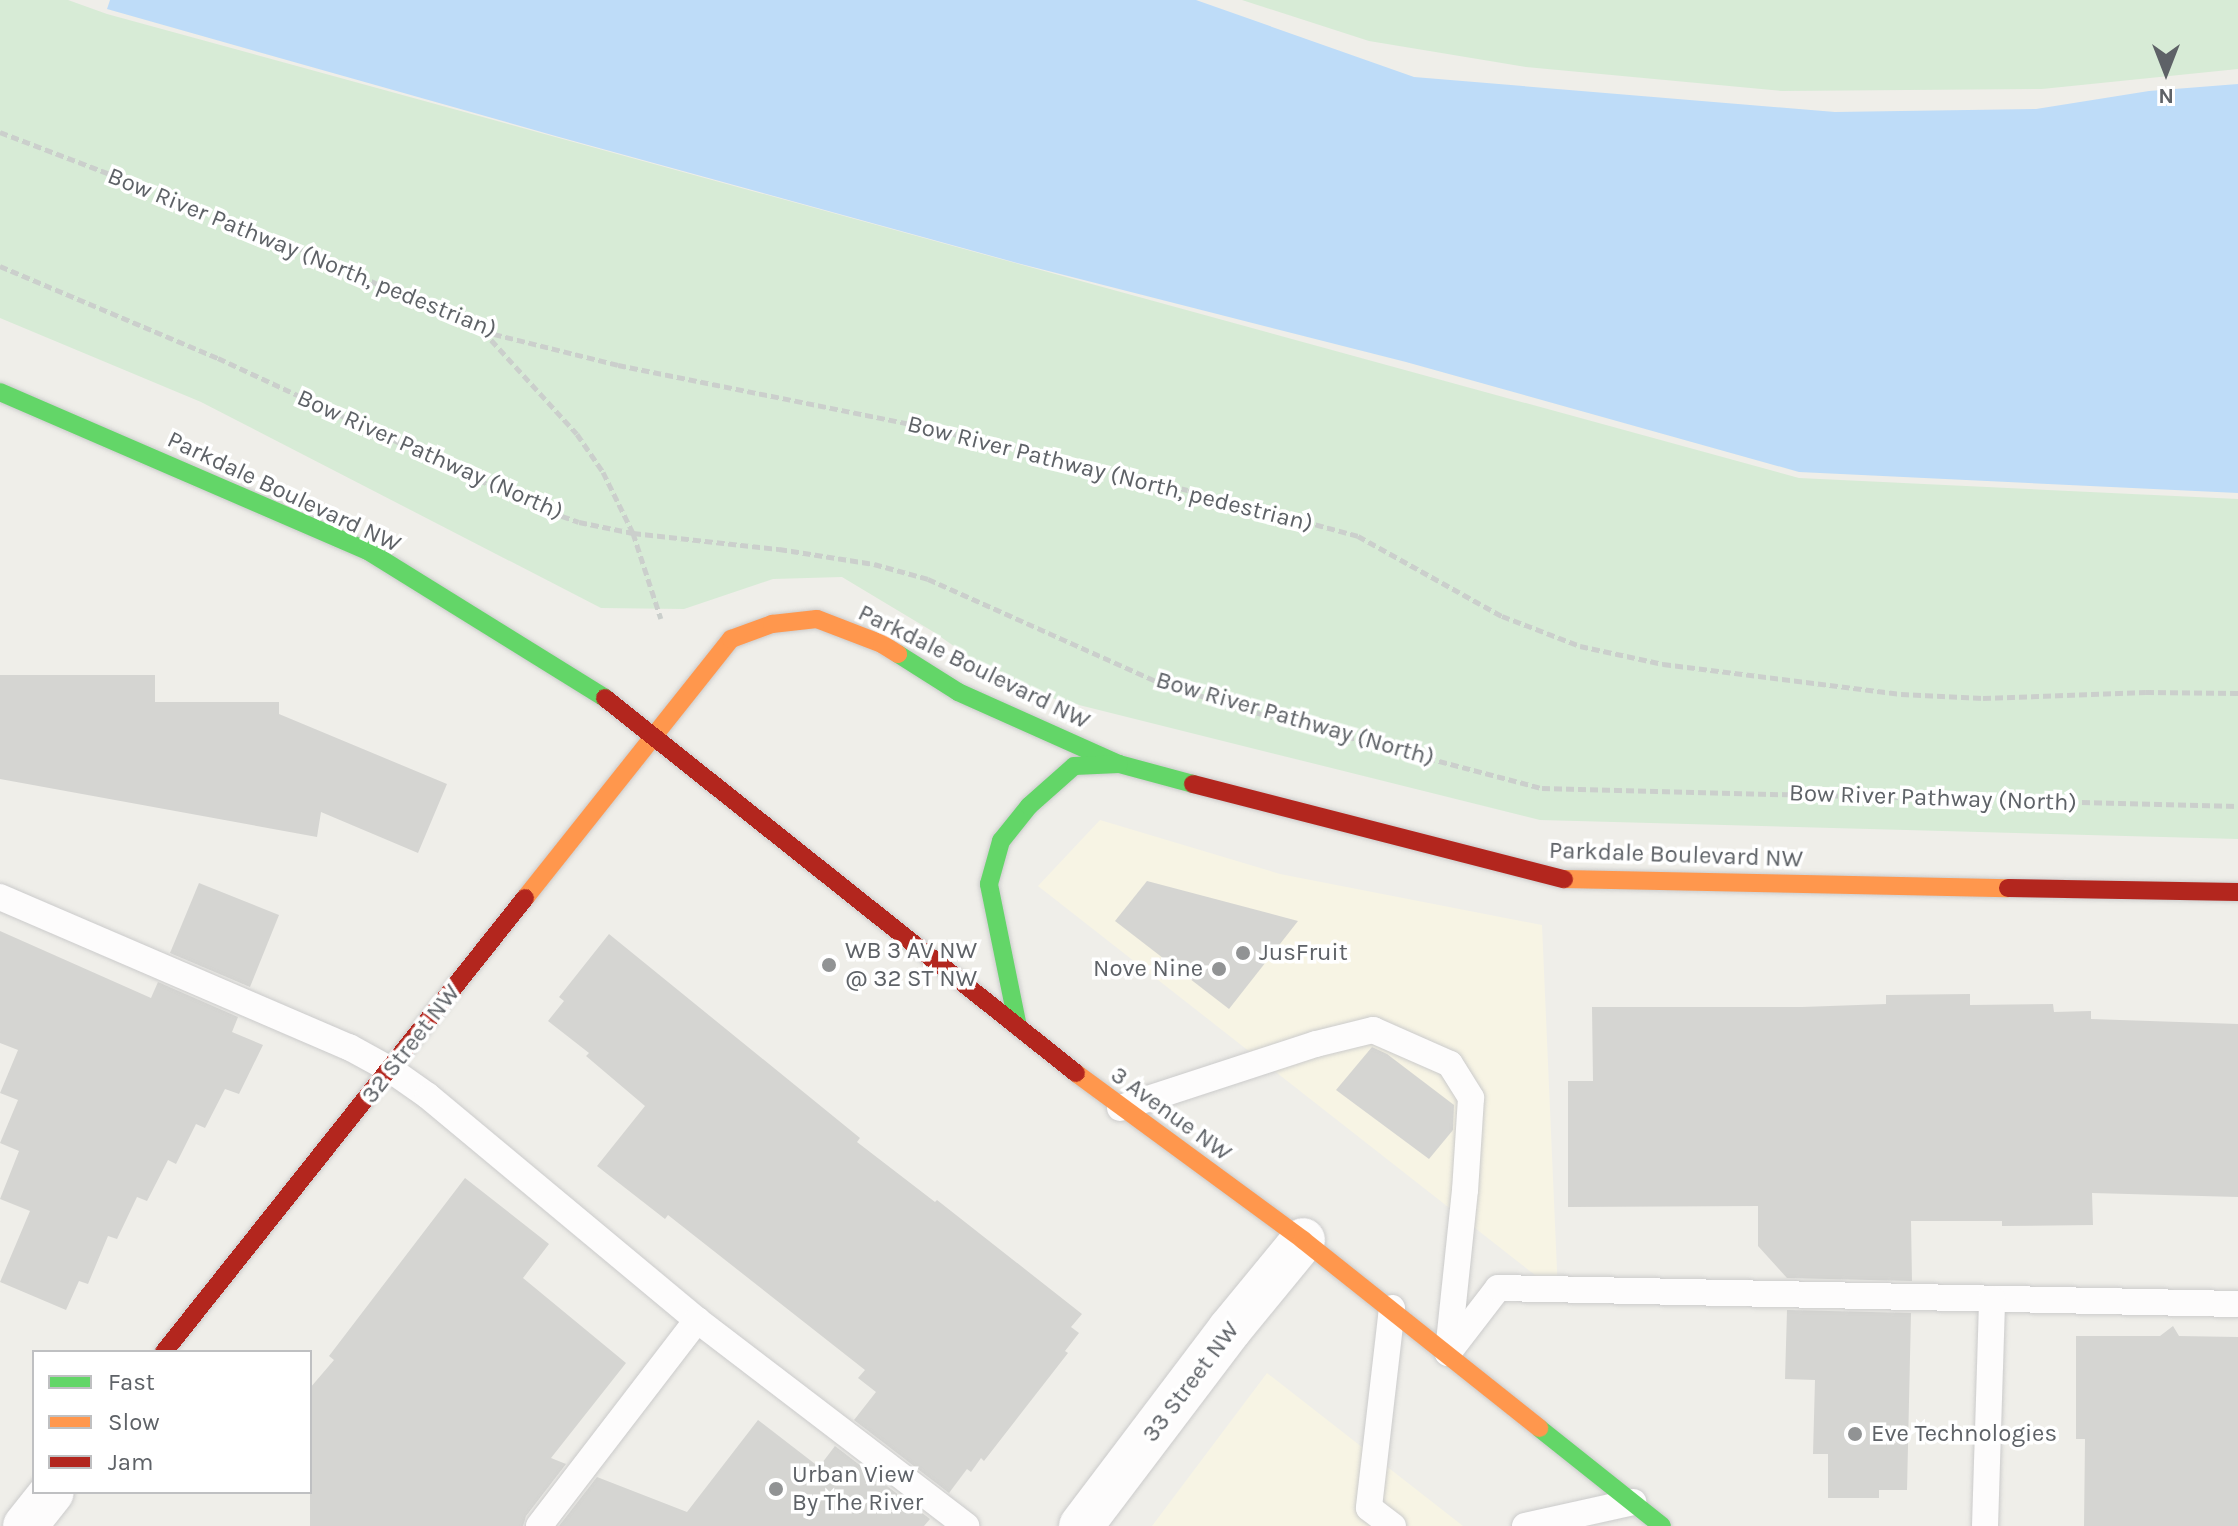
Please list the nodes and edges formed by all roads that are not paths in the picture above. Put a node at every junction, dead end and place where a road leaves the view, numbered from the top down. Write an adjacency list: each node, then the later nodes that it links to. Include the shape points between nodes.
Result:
1 (0, 392): 2 (street, Parkdale Boulevard NW, via 368,551 604,697)
2 (656, 735): 3 (street, Parkdale Boulevard NW, via 731,639 772,624 817,619 882,644 958,692); 6 (street, 3 Avenue NW); 7 (street, 32 Street NW)
3 (1119, 764): 4 (street, Parkdale Boulevard NW, via 1556,879); 6 (street, via 1074,766 1029,806 1001,841 989,884)
4 (2238, 892)
5 (0, 897): 7 (lane, via 349,1047)
6 (1018, 1027): 8 (street, 3 Avenue NW)
7 (391, 1070): 13 (lane); 14 (street, 32 Street NW)
8 (1120, 1108): 9 (street, 3 Avenue NW); 15 (lane, via 1373,1030 1450,1064 1471,1098)
9 (1303, 1240): 12 (street, 3 Avenue NW); 21 (street, 33 Street NW)
10 (1992, 1299): 11 (lane); 15 (lane, via 1498,1288); 26 (lane)
11 (2238, 1304)
12 (1392, 1308): 15 (street, 3 Avenue NW); 22 (lane, via 1369,1508)
13 (697, 1320): 19 (lane); 20 (lane)
14 (166, 1350)
15 (1448, 1353): 17 (street, 3 Avenue NW)
16 (50, 1494): 18 (street)
17 (1633, 1502): 23 (lane); 24 (lane); 25 (street, 3 Avenue NW)
18 (25, 1526)
19 (539, 1526)
20 (966, 1526)
21 (1081, 1526)
22 (1393, 1526)
23 (1525, 1526)
24 (1614, 1526)
25 (1662, 1526)
26 (1985, 1526)

